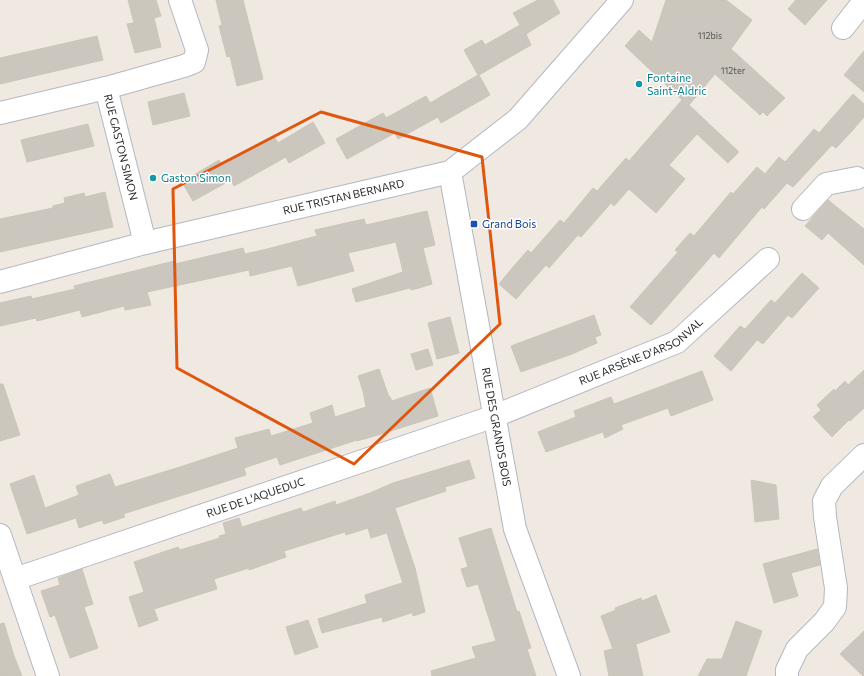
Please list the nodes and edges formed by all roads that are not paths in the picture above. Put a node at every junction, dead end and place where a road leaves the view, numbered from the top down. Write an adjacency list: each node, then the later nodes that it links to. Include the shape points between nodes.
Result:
1 (180, 0): 5 (street, via 197,50 194,62)
2 (622, 0): 7 (street, RUE TRISTAN BERNARD, via 518,119)
3 (864, 1): 4 (street)
4 (843, 28)
5 (106, 88): 6 (street, RUE GASTON SIMON); 10 (street, RUE GASTON SIMON)
6 (0, 113)
7 (450, 172): 10 (street, RUE TRISTAN BERNARD); 13 (street, RUE DES GRANDS BOIS)
8 (862, 177): 9 (street, via 826,184)
9 (803, 209)
10 (145, 243): 12 (street, RUE TRISTAN BERNARD)
11 (768, 259): 13 (street, RUE ARSÈNE D'ARSONVAL, via 677,342)
12 (0, 282)
13 (495, 416): 16 (street, RUE DE L'AQUEDUC); 18 (street, RUE DES GRANDS BOIS, via 515,529)
14 (864, 455): 19 (street, via 832,486 824,501 836,588 834,607 824,622 797,649 787,670)
15 (0, 536): 16 (street)
16 (15, 579): 17 (street)
17 (48, 676)
18 (569, 676)
19 (787, 676)

